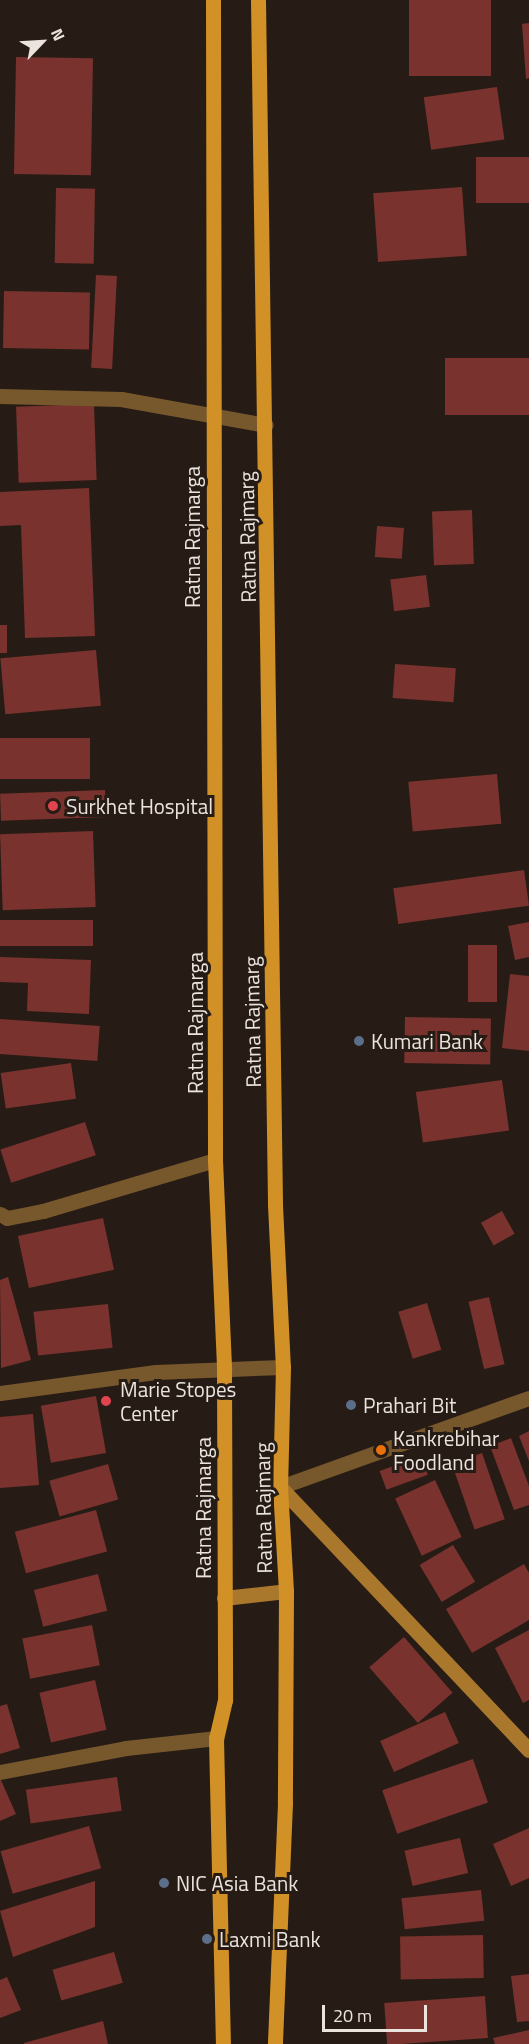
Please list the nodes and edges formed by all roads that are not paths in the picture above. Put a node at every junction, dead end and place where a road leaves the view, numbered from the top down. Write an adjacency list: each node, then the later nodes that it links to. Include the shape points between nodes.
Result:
1 (213, 0): 4 (main road, Ratna Rajmarga)
2 (258, 0): 5 (main road, Ratna Rajmarg)
3 (0, 396): 4 (street, via 121,399)
4 (213, 417): 5 (street); 6 (main road, Ratna Rajmarga)
5 (266, 425): 8 (main road, Ratna Rajmarg, via 275,1205)
6 (214, 1160): 7 (street, via 43,1211 7,1218); 9 (main road, Ratna Rajmarga)
7 (0, 1214)
8 (283, 1366): 9 (street); 12 (main road, Ratna Rajmarg)
9 (224, 1370): 10 (street, via 156,1372); 14 (main road, Ratna Rajmarga)
10 (0, 1393)
11 (529, 1398): 12 (street)
12 (280, 1487): 13 (main road, Ratna Rajmarg); 16 (main road)
13 (286, 1591): 14 (main road); 19 (main road, Ratna Rajmarg, via 285,1803)
14 (225, 1598): 15 (main road, Ratna Rajmarga, via 225,1700)
15 (216, 1738): 17 (street, via 126,1748); 18 (main road, Ratna Rajmarga)
16 (529, 1750)
17 (0, 1772)
18 (223, 2044)
19 (275, 2044)

